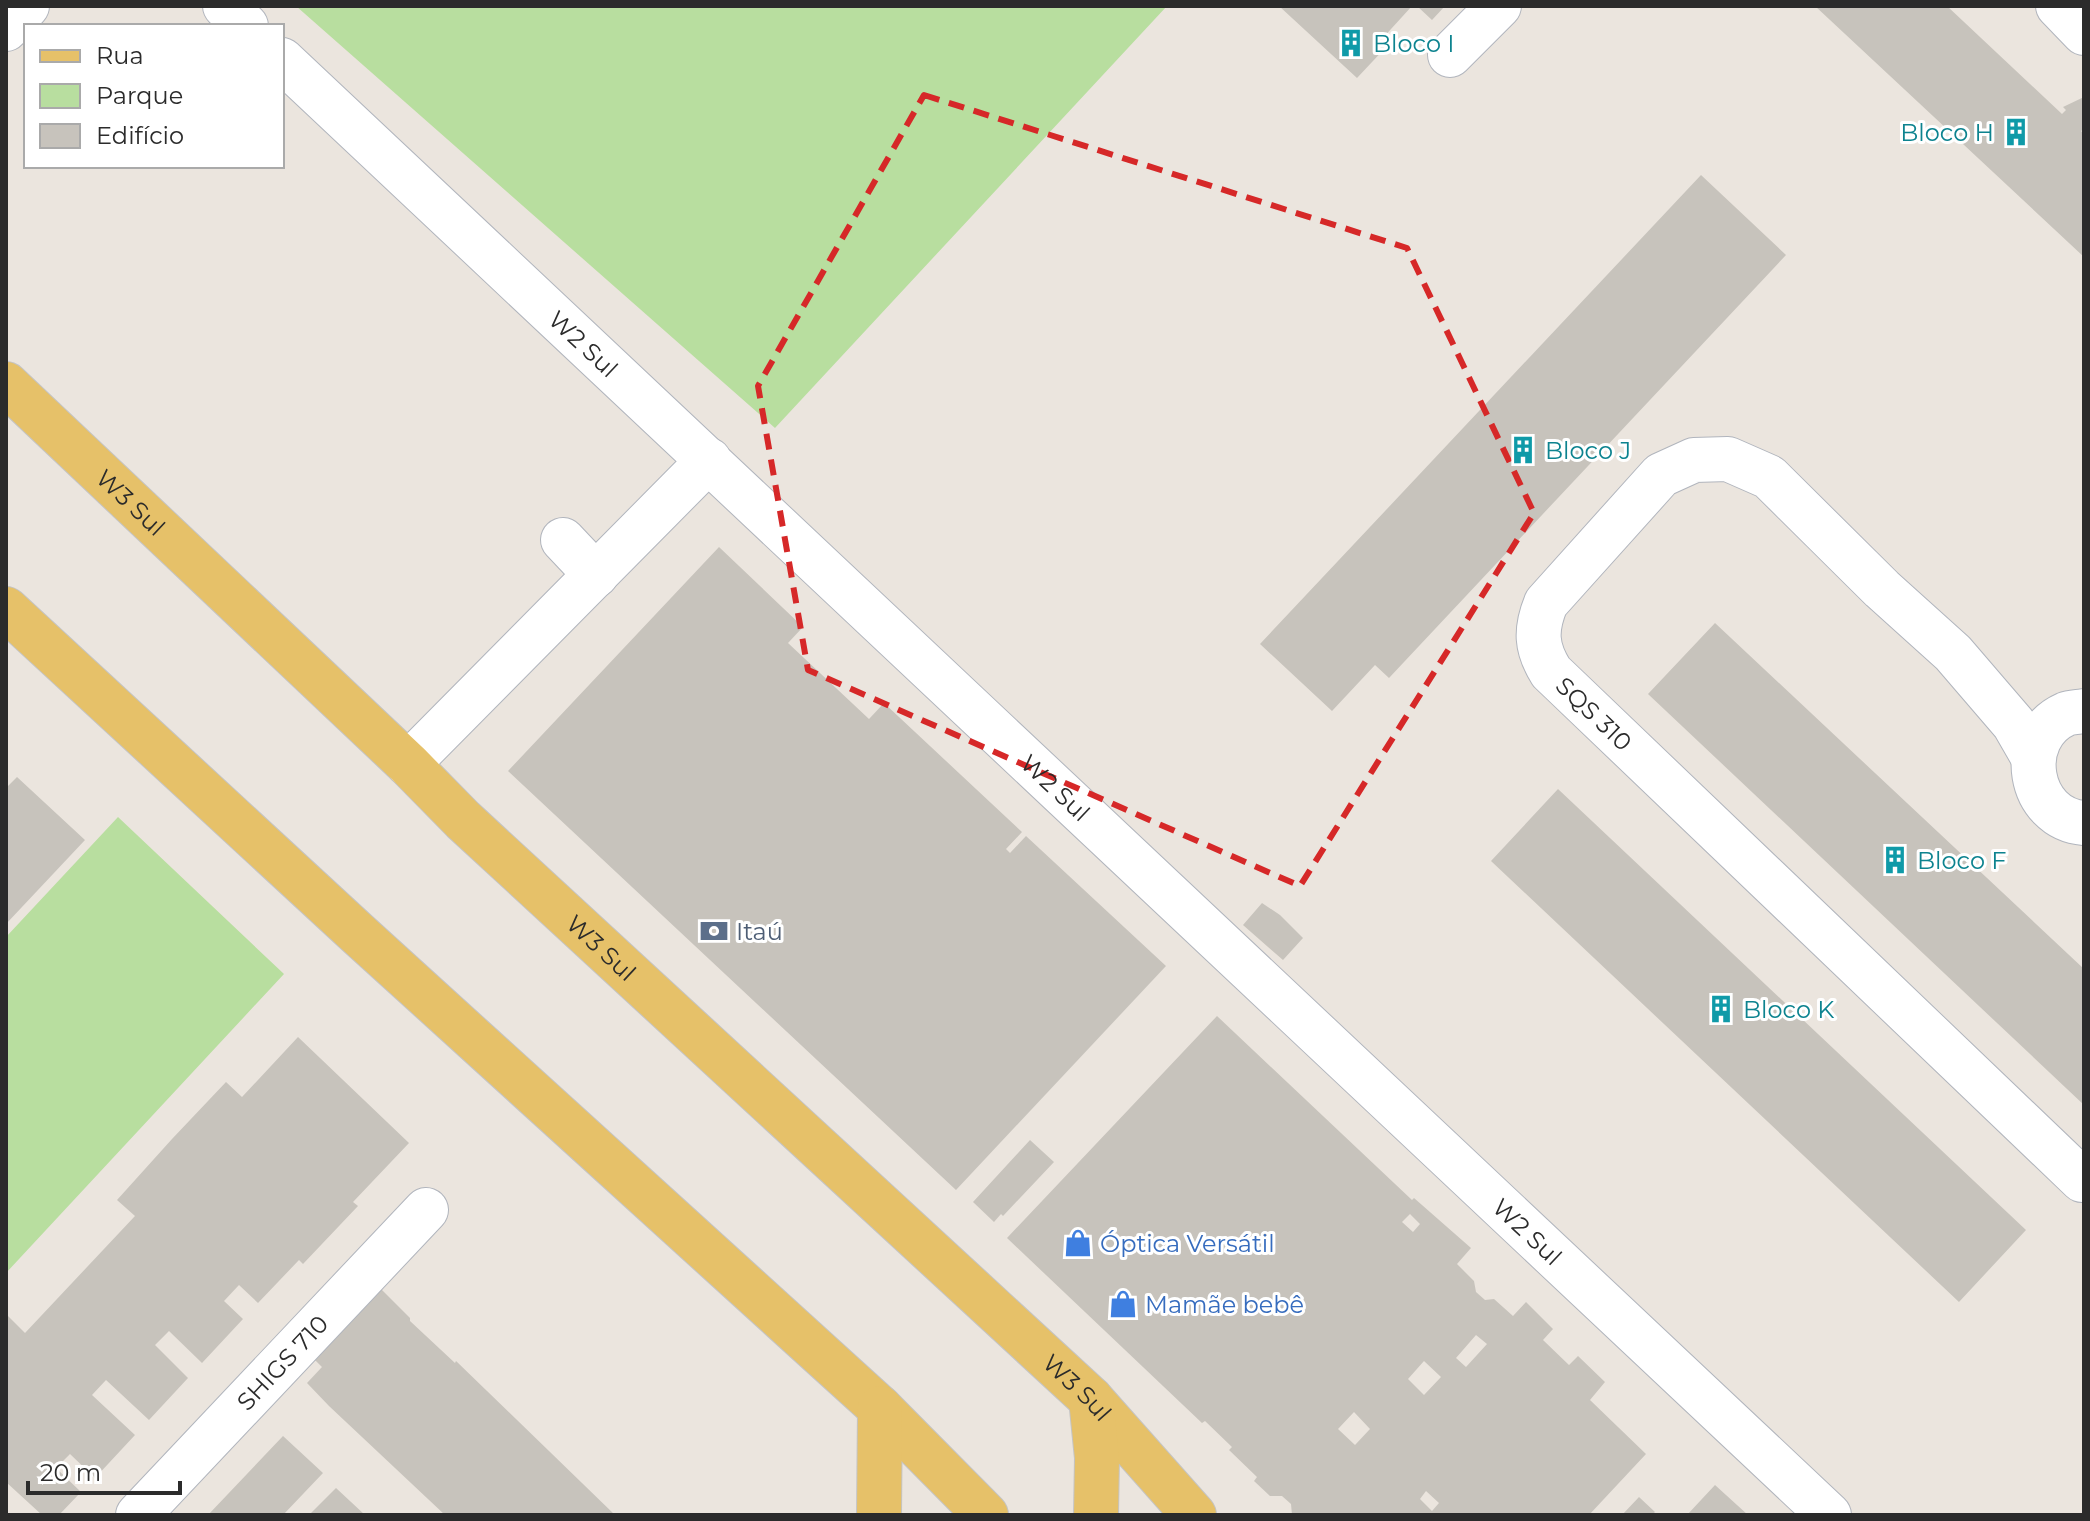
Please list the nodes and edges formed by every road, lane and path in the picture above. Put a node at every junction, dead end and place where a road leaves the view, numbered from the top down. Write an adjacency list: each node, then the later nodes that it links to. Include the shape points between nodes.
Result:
1 (27, 6): 6 (street)
2 (225, 6): 5 (street)
3 (1499, 6): 8 (street)
4 (2058, 6): 7 (street)
5 (244, 24)
6 (6, 29)
7 (2084, 33)
8 (1450, 55)
9 (284, 62): 11 (street, W2 Sul)
10 (6, 384): 18 (main road, W3 Sul)
11 (709, 460): 13 (street); 29 (street, W2 Sul)
12 (563, 540): 13 (street)
13 (596, 575): 18 (street)
14 (6, 609): 23 (main road)
15 (1953, 653): 16 (street, SQS 310, via 2018,691); 17 (street, SQS 310, via 2014,724); 20 (street, SQS 310, via 1769,477 1728,459 1694,460 1661,475 1546,603 1537,639 1551,672)
16 (2075, 712): 17 (street, SQS 310, via 2044,731)
17 (2033, 757): 19 (street, SQS 310, via 2034,784 2048,807)
18 (408, 764): 22 (main road, W3 Sul)
19 (2084, 823)
20 (2082, 1180)
21 (426, 1210): 24 (street, SHIGS 710)
22 (1091, 1399): 27 (main road); 28 (main road, W3 Sul)
23 (880, 1408): 25 (main road); 26 (main road)
24 (138, 1515)
25 (879, 1515)
26 (986, 1515)
27 (1096, 1515)
28 (1194, 1515)
29 (1829, 1515)

